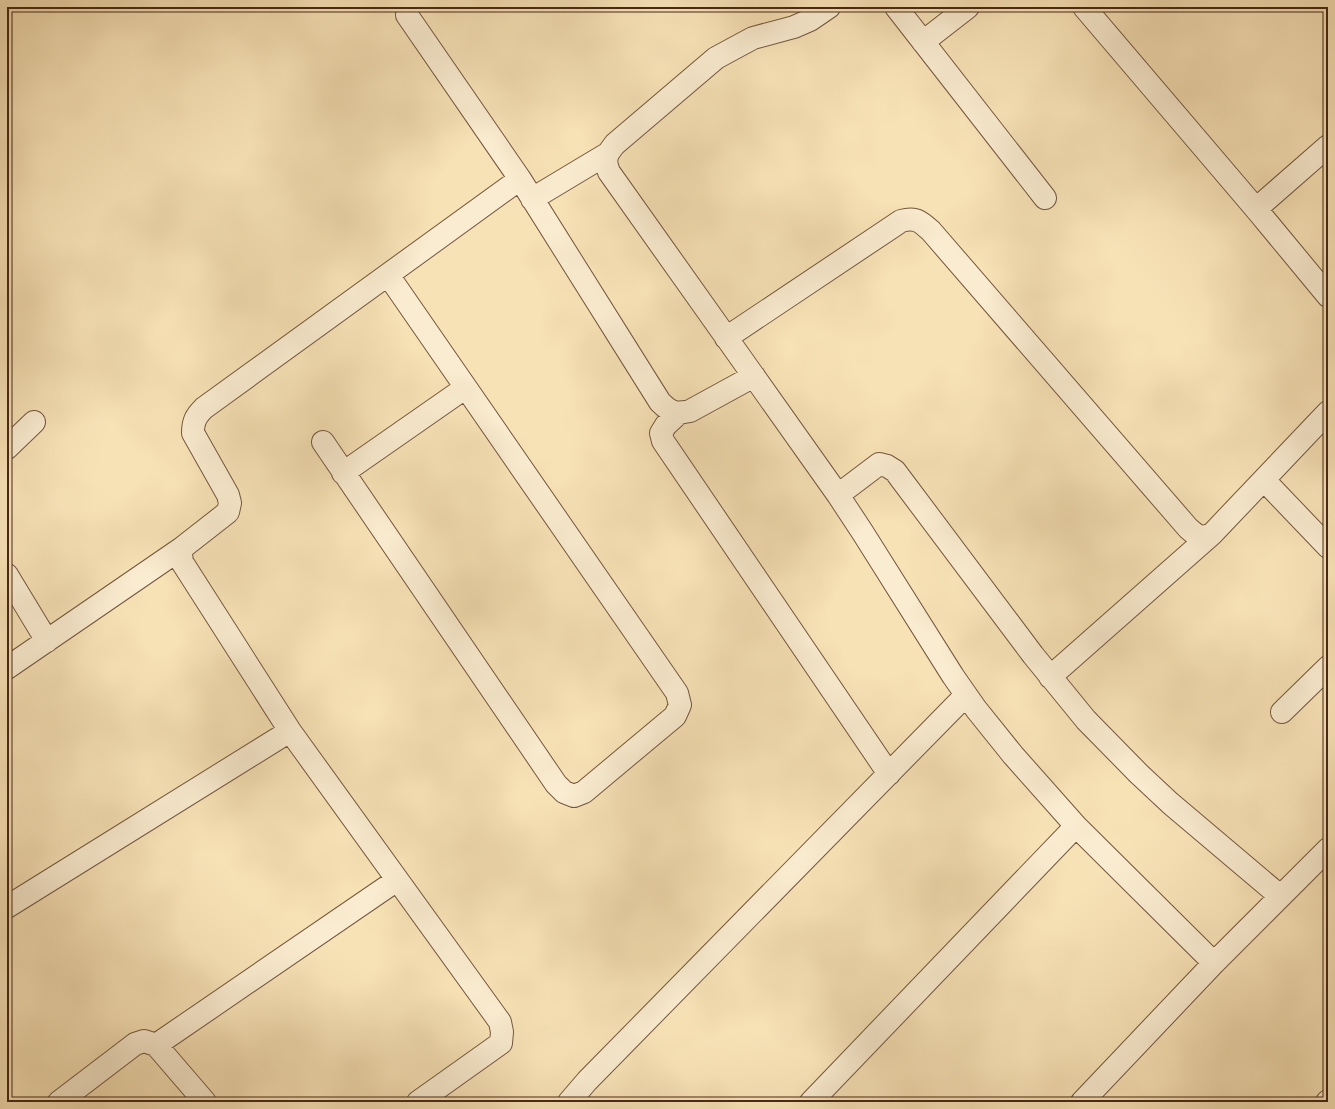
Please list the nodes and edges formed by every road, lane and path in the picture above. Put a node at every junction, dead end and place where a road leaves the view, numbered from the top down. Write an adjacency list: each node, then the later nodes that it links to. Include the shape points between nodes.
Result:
1 (829, 7): 8 (street, via 810,20 753,38 716,58 615,144)
2 (896, 7): 6 (street)
3 (968, 7): 6 (street)
4 (1084, 7): 12 (street)
5 (407, 15): 9 (street)
6 (923, 42): 10 (street)
7 (1328, 146): 12 (street)
8 (607, 154): 11 (street); 15 (street, via 609,172)
9 (520, 179): 11 (street); 13 (street)
10 (1045, 198)
11 (532, 199): 19 (street, via 657,397 669,411)
12 (1256, 209): 14 (street)
13 (388, 275): 17 (street); 28 (street, via 204,408 197,416 193,424 193,433 230,503 228,512)
14 (1328, 296)
15 (726, 338): 16 (street); 26 (street, via 901,221 911,218 931,231 1188,528 1197,536 1205,537)
16 (754, 376): 19 (street, via 690,411); 25 (street)
17 (466, 388): 23 (street); 23 (street, via 677,693 680,706 675,716 584,792 574,796 564,792 556,784)
18 (1328, 412): 24 (street)
19 (679, 413): 37 (street, via 661,433 663,441)
20 (34, 422): 22 (street)
21 (323, 442): 23 (street)
22 (7, 448)
23 (343, 473)
24 (1264, 480): 26 (street); 27 (street)
25 (838, 495): 33 (street, via 879,464 895,471); 34 (street)
26 (1212, 534): 33 (street)
27 (1328, 547)
28 (182, 548): 30 (street); 36 (street, via 182,562)
29 (7, 576): 30 (street)
30 (47, 641): 32 (street)
31 (1328, 666): 35 (street)
32 (7, 668)
33 (1050, 677): 41 (street, via 1086,720 1139,774)
34 (966, 695): 37 (street); 38 (street, via 1013,755)
35 (1282, 712)
36 (290, 731): 40 (street); 42 (street)
37 (889, 774): 48 (street)
38 (1076, 826): 43 (street); 49 (street)
39 (1328, 849): 41 (street)
40 (397, 880): 44 (street); 47 (street, via 500,1022 502,1032 501,1043)
41 (1280, 896): 43 (street)
42 (7, 907)
43 (1214, 963): 50 (street)
44 (156, 1045): 45 (street); 46 (street, via 144,1041 135,1044)
45 (203, 1101)
46 (59, 1102)
47 (418, 1102)
48 (569, 1102)
49 (811, 1102)
50 (1082, 1102)

